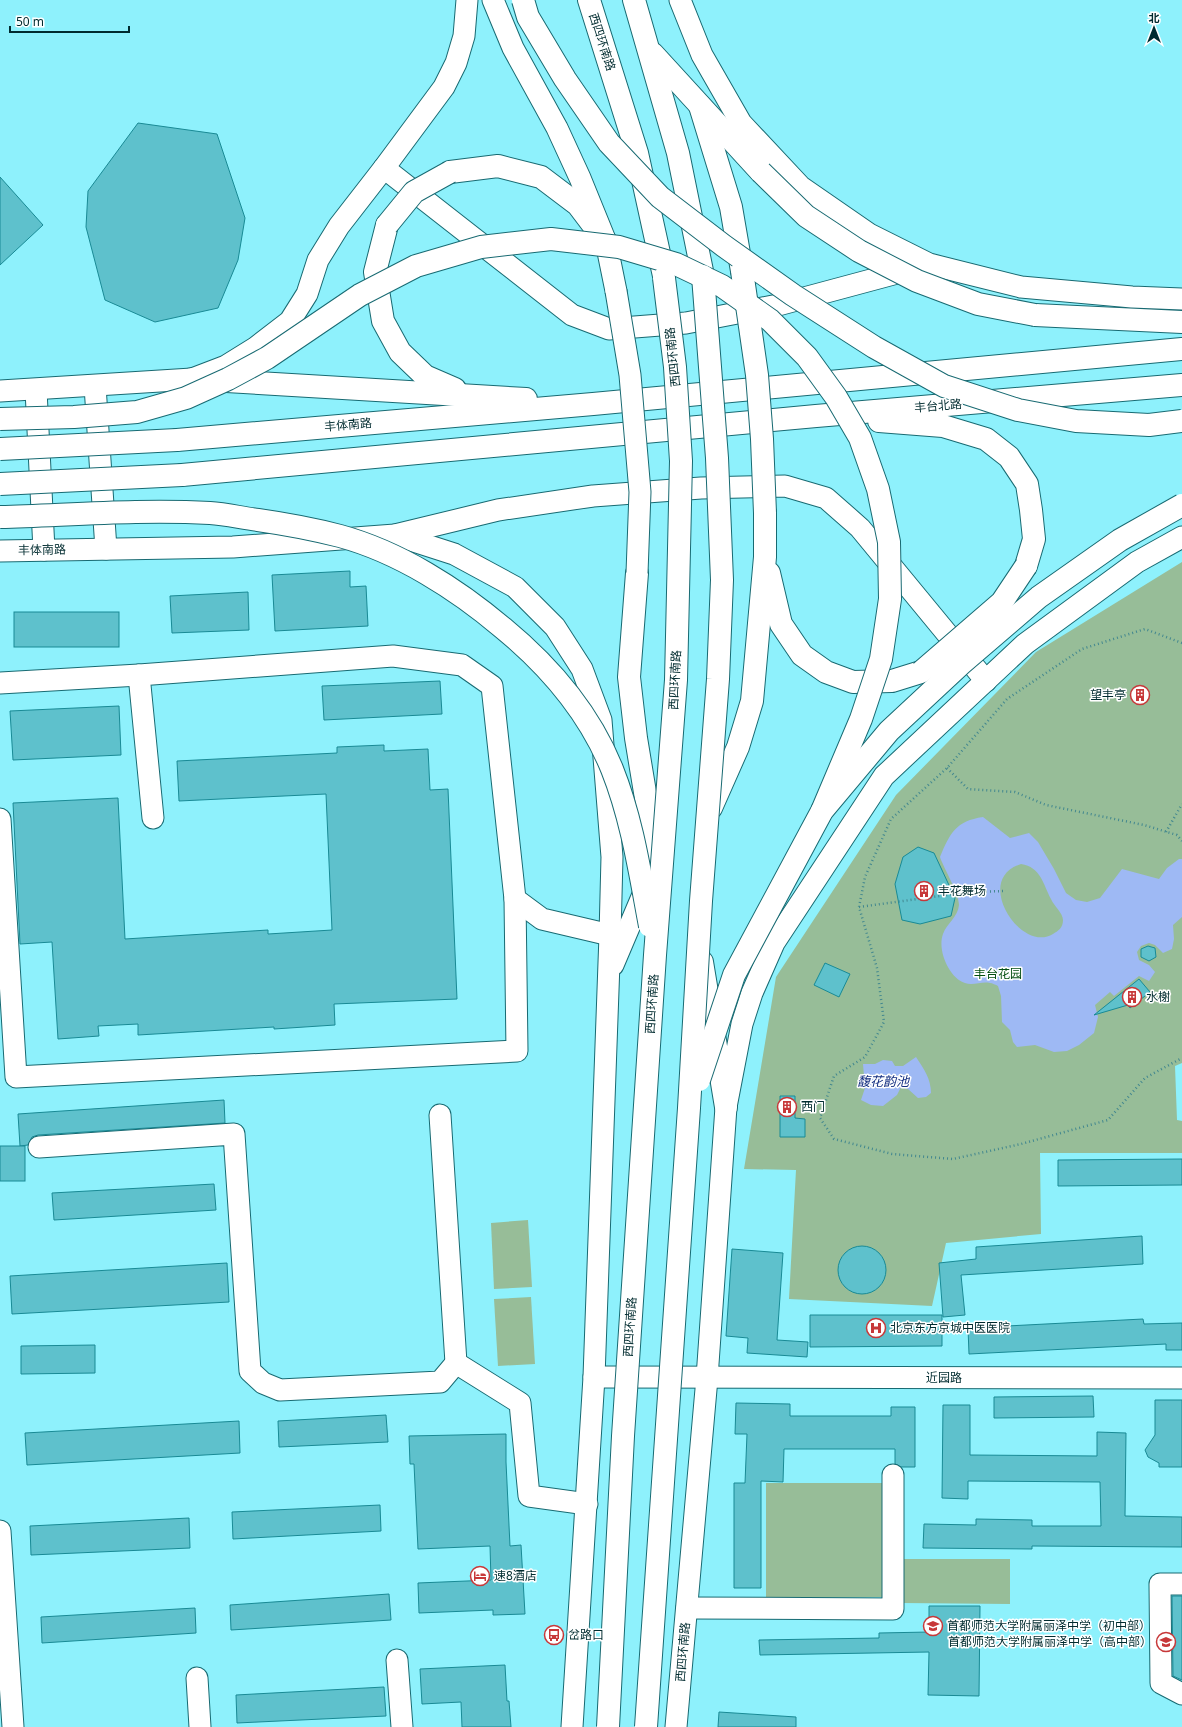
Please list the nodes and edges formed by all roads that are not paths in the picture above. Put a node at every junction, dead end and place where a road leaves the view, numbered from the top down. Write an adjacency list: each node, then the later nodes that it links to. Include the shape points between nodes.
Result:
1 (467, 0): 9 (street, via 464,36 456,63 444,87)
2 (494, 0): 10 (street, 西四环南路, via 512,48 557,128)
3 (523, 0): 24 (main road, bridge, via 528,17 569,85 609,143 660,197 781,286 874,347 944,386 1018,410 1076,421 1149,425)
4 (589, 0): 46 (main road, 西四环南路, bridge, via 637,153 664,278 675,367 681,461 676,680)
5 (634, 0): 7 (main road)
6 (680, 0): 11 (street, via 702,55 741,123 795,182 869,234)
7 (649, 50): 8 (main road); 50 (main road, bridge, via 678,153 703,276 717,458 722,580 718,679)
8 (700, 106): 13 (main road, bridge, via 806,216 859,251 917,281 978,304 1035,315); 34 (main road, bridge, via 731,207 742,271 762,439 766,513)
9 (384, 168): 11 (street, via 572,315 609,329 686,322 778,305); 15 (street, via 318,260 307,294 290,321 226,366)
10 (606, 242): 20 (main road, bridge, via 578,205 541,177 498,166 450,172 414,192 387,225 375,272 383,322 400,352 425,376); 35 (street, 西四环南路, bridge, via 630,375 640,492)
11 (929, 264): 12 (street, via 1021,287)
12 (1182, 299)
13 (1176, 322)
14 (1175, 349): 21 (main road, 丰体南路)
15 (192, 380): 16 (street); 20 (main road)
16 (95, 386): 18 (street); 31 (street)
17 (1176, 386): 22 (main road, 丰台北路)
18 (36, 390): 19 (street); 32 (street)
19 (0, 391)
20 (467, 394): 21 (main road)
21 (593, 404): 25 (main road, 丰体南路, bridge, via 177,440)
22 (816, 416): 26 (main road, 丰台北路, bridge, via 182,475); 34 (main road, bridge, via 943,426 986,439 1009,456 1027,484 1034,539 1026,566 1002,602 921,672 892,681 853,682 826,672 802,655 781,624)
23 (0, 419): 39 (main road, bridge, via 137,412 186,398 267,358 360,295 416,266 481,246 551,239 619,247 676,264 722,286 770,320 807,357 836,397 860,438 878,489 889,542 890,599 881,659 861,719)
24 (1182, 421)
25 (0, 449)
26 (0, 484)
27 (1182, 506): 39 (main road, bridge, via 1120,540 1039,597 961,664 889,732)
28 (0, 517): 46 (main road, bridge, via 148,512 212,513 278,522 342,536 389,554 443,584 484,612 527,648 567,691 594,730 612,768 627,811)
29 (395, 535): 31 (street, 丰体南路, via 232,546); 37 (street, via 498,510 593,496 701,488 785,486 826,498 860,528); 44 (street, via 454,554 515,587 555,627 582,670 601,720 612,857)
30 (1182, 537): 37 (street, via 1131,566 1025,644)
31 (106, 549): 32 (street, 丰体南路)
32 (44, 550): 33 (street, 丰体南路)
33 (0, 551)
34 (765, 556): 45 (main road, via 752,701 738,747 711,808)
35 (637, 573): 42 (main road, 西四环南路, via 629,677 636,738)
36 (139, 675): 38 (street); 40 (street); 43 (street, via 393,656 462,665 492,686)
37 (986, 681): 49 (street, 西四环南路, via 884,776 774,943 752,993 742,1024)
38 (0, 684)
39 (822, 811): 50 (main road, bridge, via 734,975)
40 (153, 818)
41 (0, 819): 47 (street)
42 (658, 861): 48 (street); 55 (main road, 西四环南路)
43 (515, 899): 44 (street, via 542,919); 47 (street, via 517,1051 16,1077)
44 (610, 935): 48 (street)
45 (699, 946): 49 (main road); 56 (main road)
46 (656, 955): 71 (main road, 西四环南路, bridge, via 623,1436)
47 (5, 971)
48 (608, 977): 54 (street)
49 (726, 1107): 57 (street, 西四环南路)
50 (689, 1108): 72 (main road, bridge)
51 (440, 1115): 53 (street)
52 (39, 1146): 53 (street, via 234,1134 250,1371 263,1383 280,1390 440,1382)
53 (456, 1363): 60 (street, via 520,1403 529,1496)
54 (594, 1377): 55 (street, 近园路); 60 (street)
55 (627, 1377): 56 (street, 近园路); 71 (main road, 西四环南路)
56 (671, 1378): 57 (street, 近园路); 72 (main road)
57 (707, 1378): 58 (street, 近园路); 63 (street, 西四环南路)
58 (1182, 1378)
59 (893, 1475): 63 (street, via 893,1608)
60 (586, 1504): 70 (street)
61 (0, 1531): 67 (street)
62 (1182, 1584): 66 (street, via 1160,1584 1161,1683)
63 (687, 1608): 73 (street, 西四环南路)
64 (397, 1660): 69 (street)
65 (197, 1678): 68 (street)
66 (1182, 1694)
67 (13, 1727)
68 (200, 1727)
69 (402, 1727)
70 (572, 1727)
71 (607, 1727)
72 (647, 1727)
73 (676, 1727)

